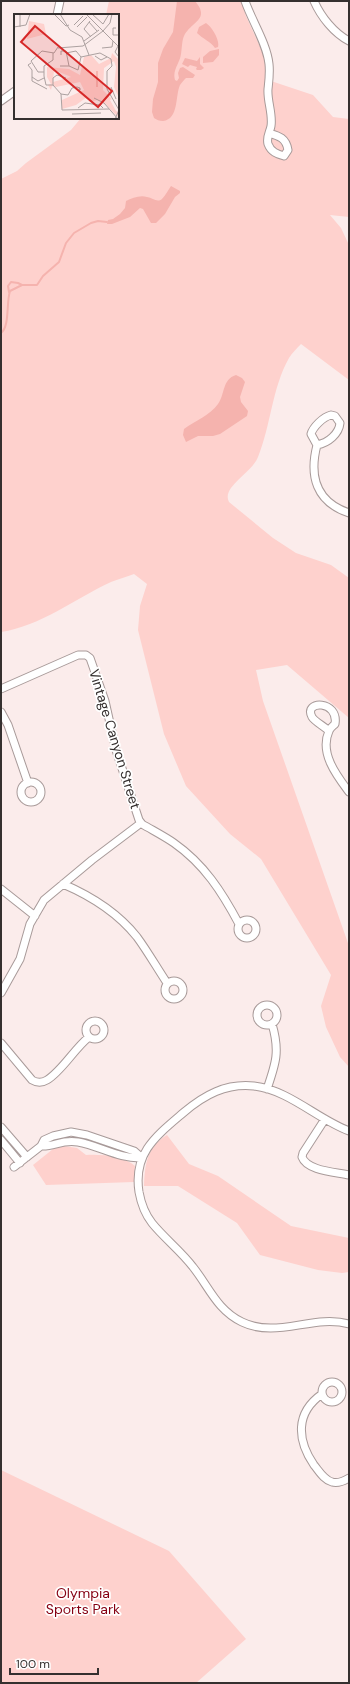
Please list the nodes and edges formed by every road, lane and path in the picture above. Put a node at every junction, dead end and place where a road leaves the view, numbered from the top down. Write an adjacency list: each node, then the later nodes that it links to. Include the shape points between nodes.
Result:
1 (60, 1): 4 (street)
2 (245, 1): 8 (street, via 268,57 271,121)
3 (314, 1): 5 (street, via 319,13 340,37)
4 (57, 14)
5 (349, 41)
6 (14, 92): 7 (street)
7 (1, 101)
8 (269, 133)
9 (316, 445): 9 (street, via 324,443 337,433 340,423 335,416 327,416 313,428 311,434); 10 (street, via 313,469 318,488 322,496 334,507)
10 (349, 513)
11 (1, 689): 16 (street, Vintage Canyon Street, via 78,655 88,656 105,701 116,750)
12 (1, 712): 14 (street)
13 (330, 730): 15 (street, via 327,744 329,760)
14 (28, 783)
15 (349, 792)
16 (141, 823): 17 (street); 20 (street, Vintage Canyon Street, via 176,844 206,871)
17 (63, 884): 19 (street, via 44,900); 21 (street, via 99,903 123,922 137,937)
18 (1, 889): 19 (street)
19 (35, 916): 22 (street, via 20,958)
20 (239, 924)
21 (167, 983)
22 (1, 993)
23 (272, 1024): 26 (street, via 277,1054)
24 (89, 1037): 25 (street, via 51,1077 42,1082 32,1080)
25 (1, 1043)
26 (267, 1089): 27 (street); 32 (street, via 238,1086 210,1093 196,1101 159,1134)
27 (324, 1119): 29 (street); 33 (street, via 303,1153 303,1160 309,1166)
28 (1, 1127): 31 (street)
29 (349, 1131)
30 (1, 1140): 31 (street, via 17,1165)
31 (27, 1157): 32 (street, via 41,1146 48,1147 58,1142 71,1141 131,1158)
32 (142, 1158): 34 (street, via 139,1189 141,1203 148,1217 193,1266 214,1299 228,1314 250,1326 268,1329 319,1322)
33 (349, 1175)
34 (349, 1324)
35 (345, 1389): 36 (street, via 336,1382 329,1382 324,1385); 36 (street, via 340,1399 334,1402 328,1402)
36 (322, 1394): 37 (street, via 314,1400 304,1415 300,1432 303,1442 310,1459 327,1480 339,1483)
37 (349, 1478)

